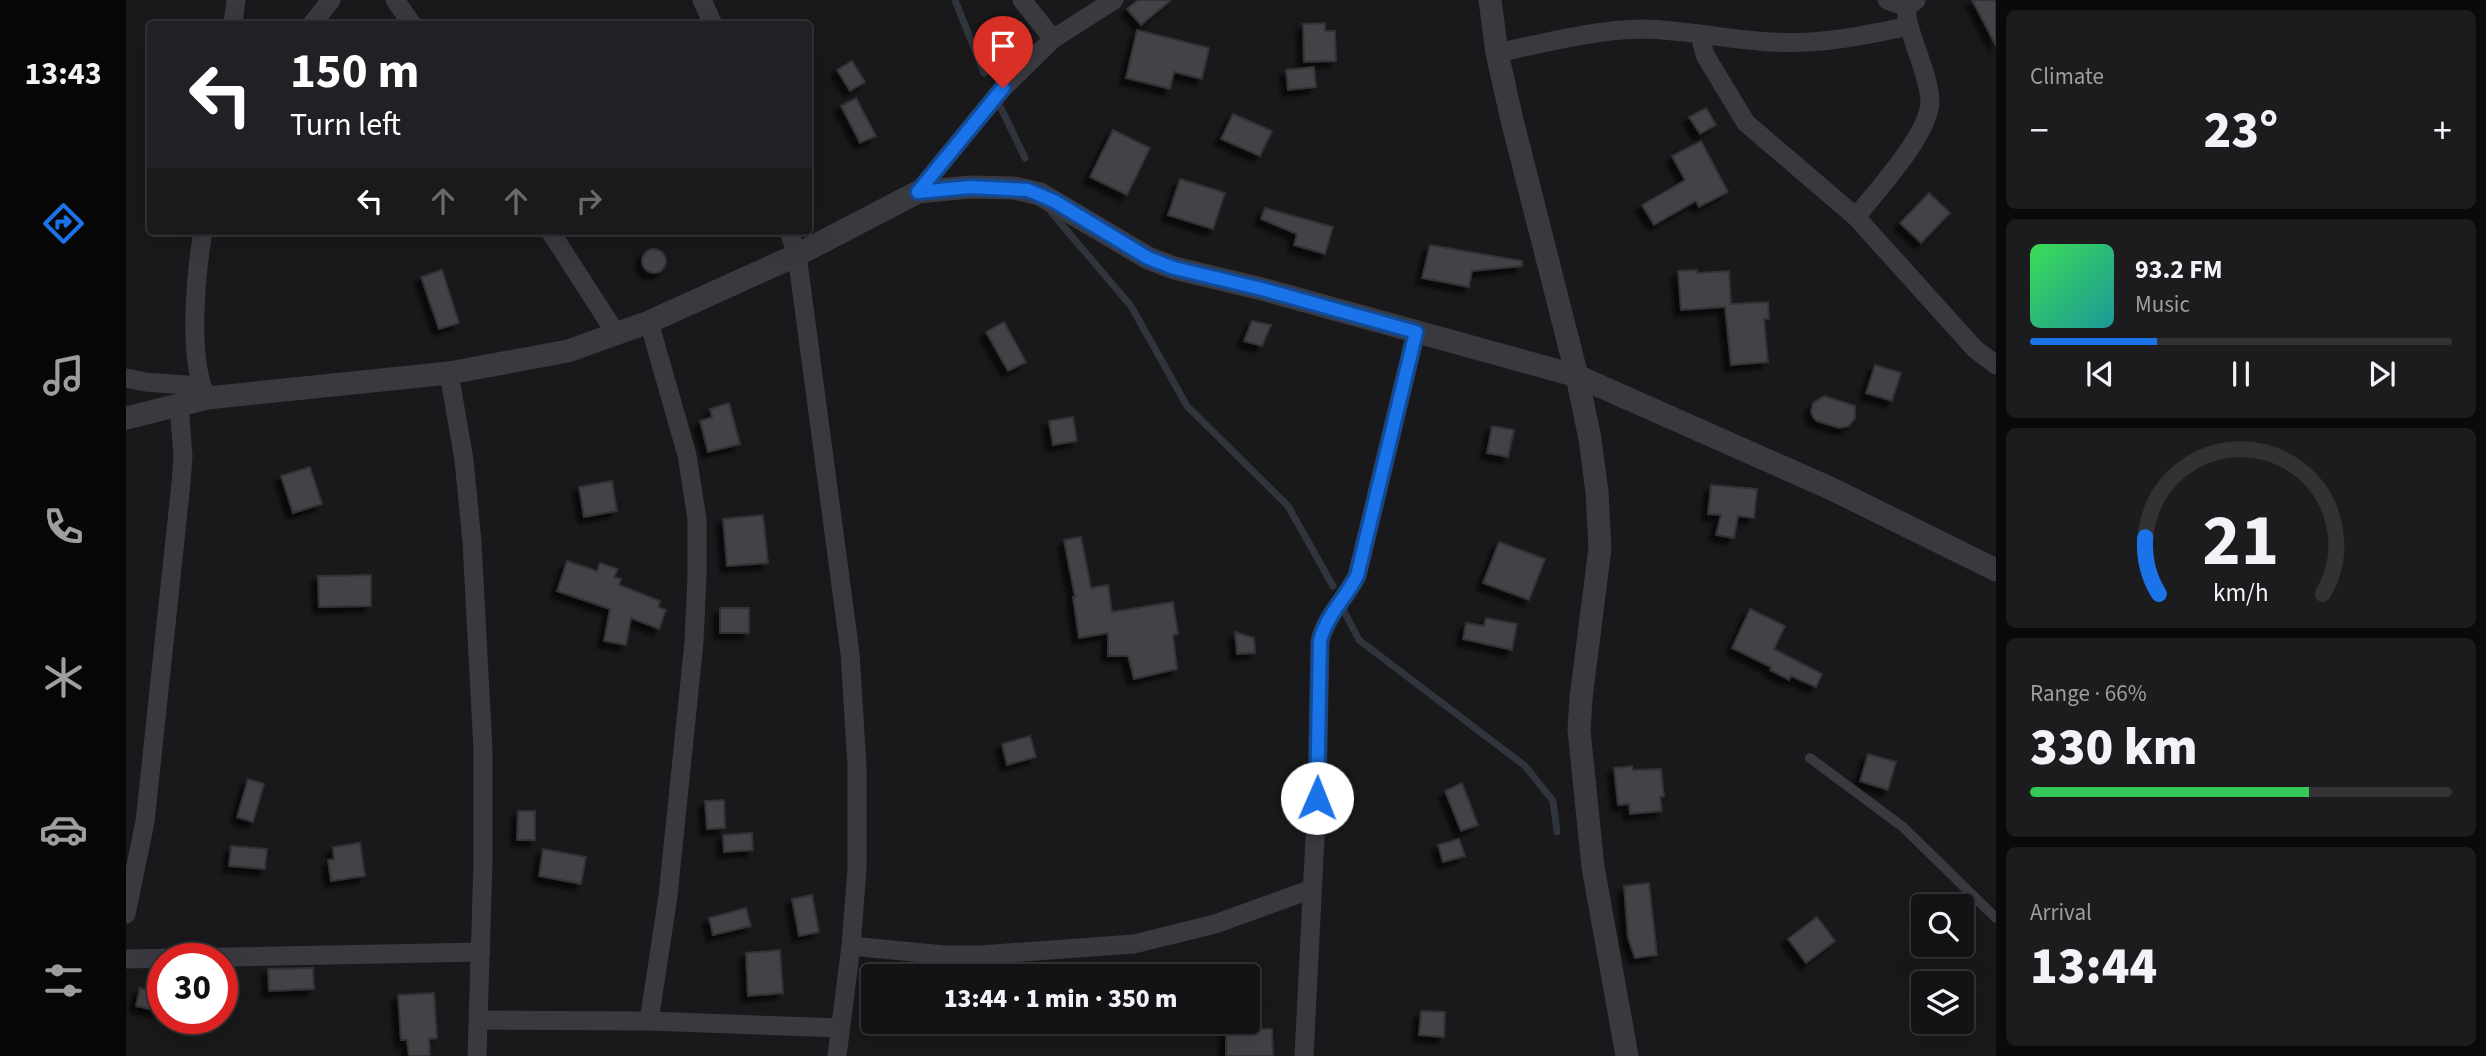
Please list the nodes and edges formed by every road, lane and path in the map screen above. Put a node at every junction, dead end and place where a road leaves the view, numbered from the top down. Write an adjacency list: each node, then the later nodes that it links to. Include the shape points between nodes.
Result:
1 (236, 0): 10 (street)
2 (331, 0): 11 (street)
3 (395, 0): 12 (street)
4 (702, 0): 13 (street)
5 (1022, 0): 15 (street)
6 (1114, 0): 15 (street)
7 (1490, 0): 16 (street)
8 (1887, 0): 9 (street)
9 (1911, 11): 14 (street, via 1839,40 1773,43); 18 (street, via 1930,102 1915,142)
10 (233, 21)
11 (314, 21)
12 (410, 21)
13 (712, 21)
14 (1700, 35): 16 (street, via 1644,29 1569,37); 18 (street, via 1705,55 1746,122)
15 (1053, 39): 17 (street, via 1003,88)
16 (1497, 53): 28 (street)
17 (918, 192): 22 (street); 24 (street, via 970,187 1028,190 1174,268)
18 (1856, 217): 26 (street, via 1975,349)
19 (203, 235): 30 (street, via 195,317 196,358)
20 (553, 235): 25 (street)
21 (790, 235): 22 (street)
22 (797, 255): 23 (street); 38 (street, via 850,653 857,766)
23 (649, 322): 25 (street); 42 (street, via 687,455 697,519 694,642 668,896)
24 (1416, 332): 28 (street); 35 (street, via 1357,576 1325,622 1320,641)
25 (617, 335): 27 (street, via 568,351)
26 (1996, 365)
27 (449, 373): 30 (street); 39 (street, via 472,542 483,750)
28 (1577, 376): 33 (street, via 1832,488); 47 (street, via 1590,439 1600,548 1578,730 1593,867)
29 (126, 378): 30 (street)
30 (204, 392): 31 (street)
31 (179, 404): 32 (street); 36 (street, via 181,483 145,822)
32 (126, 418)
33 (1996, 570)
34 (1810, 758): 37 (lane, via 1903,827)
35 (1312, 889): 38 (street, via 1215,924 1134,944 980,955); 46 (street)
36 (126, 914)
37 (1996, 918)
38 (851, 946): 43 (street)
39 (481, 952): 40 (street); 41 (street)
40 (126, 959)
41 (479, 1020): 42 (street); 44 (street)
42 (649, 1021): 43 (street)
43 (840, 1028): 45 (street)
44 (477, 1056)
45 (837, 1056)
46 (1304, 1056)
47 (1627, 1056)

